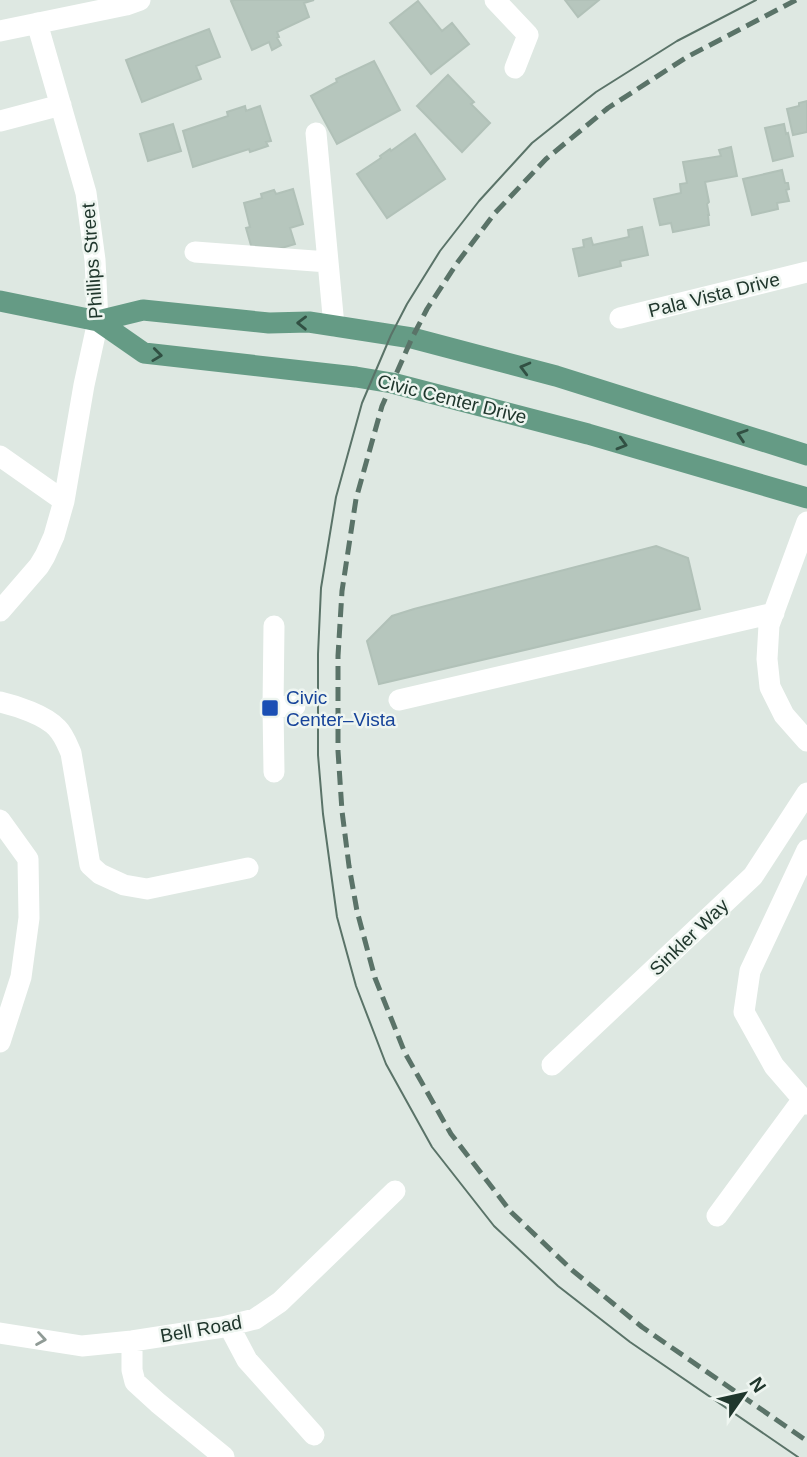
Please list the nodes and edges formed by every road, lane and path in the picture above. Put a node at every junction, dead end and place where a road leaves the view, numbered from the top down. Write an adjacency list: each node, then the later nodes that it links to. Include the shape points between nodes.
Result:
1 (140, 0): 3 (street)
2 (495, 0): 5 (street, via 528,35)
3 (37, 23): 4 (street); 6 (street, Phillips Street)
4 (0, 31)
5 (515, 68)
6 (61, 105): 7 (street); 14 (street, Phillips Street, via 86,193)
7 (0, 121)
8 (316, 132): 10 (street)
9 (195, 253): 10 (street)
10 (328, 262): 15 (street)
11 (807, 272): 13 (street, Pala Vista Drive)
12 (0, 301): 14 (main road, Civic Center Drive)
13 (620, 318)
14 (98, 321): 15 (main road, Civic Center Drive, one-way to 14, via 143,310); 18 (main road, Civic Center Drive, one-way to 18, via 144,353 392,383); 19 (street, Phillips Street)
15 (334, 326): 16 (main road, Civic Center Drive, one-way to 15, via 556,376 412,338)
16 (807, 455)
17 (0, 456): 19 (street)
18 (807, 498)
19 (64, 501): 21 (street, Phillips Street, via 45,556)
20 (807, 522): 22 (street)
21 (0, 611)
22 (774, 613): 24 (street); 28 (street, via 767,659 770,687 784,715)
23 (274, 626): 27 (street)
24 (399, 700)
25 (0, 702): 33 (street, via 33,713 55,726 65,739 90,865 100,874 147,889)
26 (295, 706): 27 (street)
27 (273, 707): 29 (street)
28 (807, 741)
29 (274, 772)
30 (807, 793): 35 (street, Sinkler Way, via 753,876)
31 (0, 820): 34 (street, via 28,859 29,906 21,977)
32 (807, 850): 36 (street, via 750,971 744,1012 774,1066)
33 (248, 868)
34 (0, 1042)
35 (552, 1065)
36 (805, 1102): 38 (street)
37 (395, 1191): 39 (street, Bell Road, via 280,1302 255,1319)
38 (717, 1216)
39 (229, 1325): 41 (street, Bell Road); 42 (street, via 247,1360)
40 (0, 1333): 41 (street, Bell Road, one-way to 41, via 82,1346)
41 (132, 1341): 43 (street, via 135,1382)
42 (314, 1435)
43 (224, 1457)

